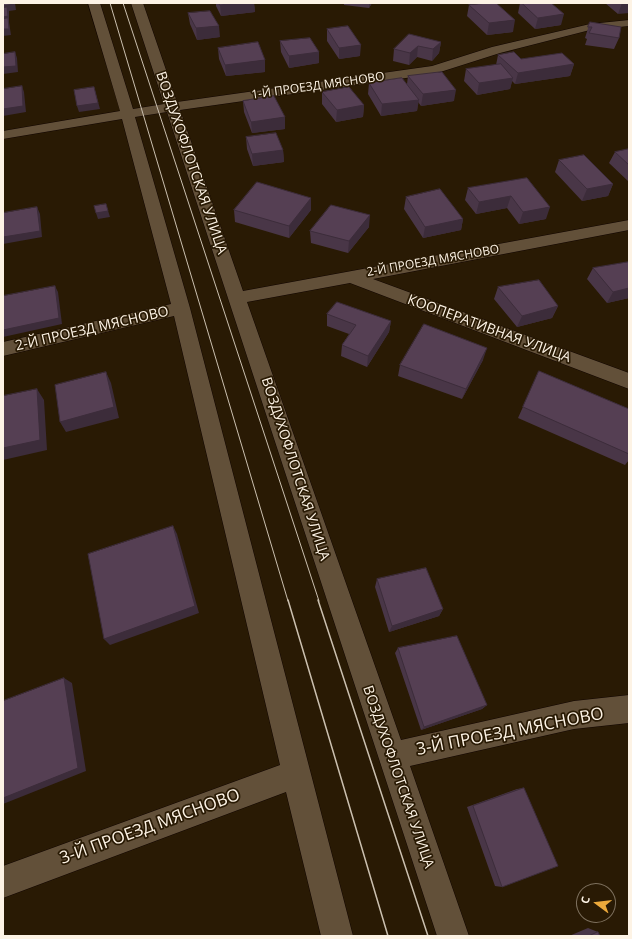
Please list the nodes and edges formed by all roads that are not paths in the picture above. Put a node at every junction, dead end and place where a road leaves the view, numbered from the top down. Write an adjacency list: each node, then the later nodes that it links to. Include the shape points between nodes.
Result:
1 (94, 3): 5 (street)
2 (137, 3): 4 (street, ВОЗДУХОФЛОТСКАЯ УЛИЦА)
3 (629, 23): 4 (street, 1-Й ПРОЕЗД МЯСНОВО, via 582,29 496,50 434,70)
4 (172, 107): 5 (street, 1-Й ПРОЕЗД МЯСНОВО); 9 (street, ВОЗДУХОФЛОТСКАЯ УЛИЦА)
5 (127, 114): 6 (street, 1-Й ПРОЕЗД МЯСНОВО); 10 (street)
6 (3, 135)
7 (629, 225): 8 (street, 2-Й ПРОЕЗД МЯСНОВО)
8 (350, 277): 9 (street, 2-Й ПРОЕЗД МЯСНОВО); 12 (street, КООПЕРАТИВНАЯ УЛИЦА)
9 (237, 298): 14 (street, ВОЗДУХОФЛОТСКАЯ УЛИЦА)
10 (181, 308): 11 (street, 2-Й ПРОЕЗД МЯСНОВО); 15 (street)
11 (3, 350)
12 (629, 380)
13 (629, 709): 14 (street, 3-Й ПРОЕЗД МЯСНОВО, via 574,715)
14 (391, 756): 18 (street, ВОЗДУХОФЛОТСКАЯ УЛИЦА)
15 (297, 773): 16 (street, 3-Й ПРОЕЗД МЯСНОВО); 17 (street)
16 (3, 882)
17 (336, 936)
18 (452, 936)

